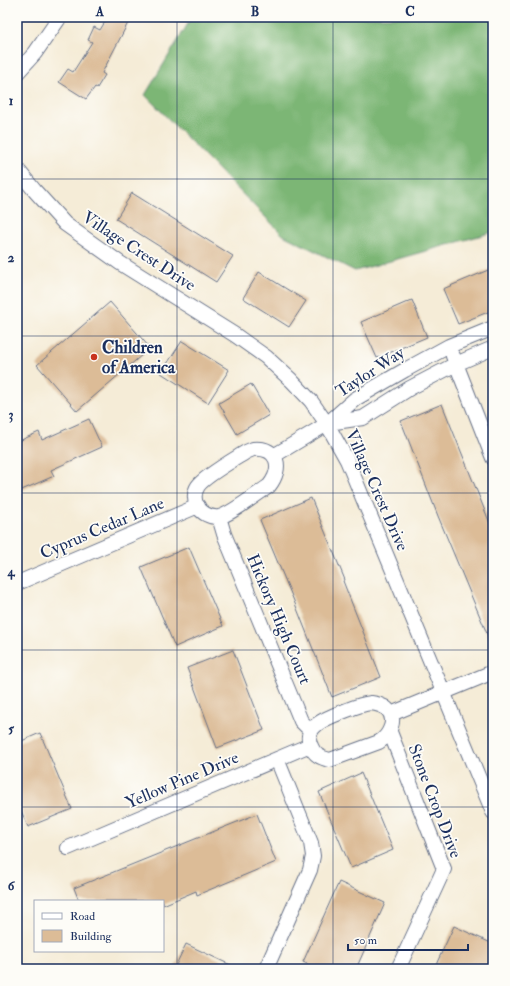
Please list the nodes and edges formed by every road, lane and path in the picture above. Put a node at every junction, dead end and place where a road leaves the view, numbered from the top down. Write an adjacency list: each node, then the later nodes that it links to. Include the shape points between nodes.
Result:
1 (60, 17): 2 (street, via 35,53)
2 (17, 73)
3 (17, 169): 8 (street, Village Crest Drive, via 65,224 120,263 266,357 292,380)
4 (493, 328): 5 (street, Taylor Way)
5 (449, 346): 7 (street); 8 (street, Taylor Way, via 355,399)
6 (493, 348): 7 (street, Taylor Way)
7 (456, 364): 8 (street, Taylor Way, via 410,388 363,418); 10 (street)
8 (327, 424): 9 (street); 15 (street, Village Crest Drive, via 347,460)
9 (275, 456): 11 (street, via 268,451 253,449 204,479 195,492); 12 (street, via 278,465 274,480 269,486)
10 (493, 458)
11 (198, 506): 12 (street, via 204,513); 13 (street, Cyprus Cedar Lane)
12 (219, 517): 17 (street, Hickory High Court, via 301,721)
13 (20, 582)
14 (493, 672): 15 (street)
15 (443, 692): 16 (street); 21 (street, Village Crest Drive)
16 (391, 714): 17 (street, via 379,704 364,704 323,720); 18 (street)
17 (311, 731): 19 (street)
18 (390, 732): 19 (street, via 379,742 330,760 315,753); 24 (street, Stone Crop Drive, via 444,869)
19 (310, 745): 20 (street, Yellow Pine Drive)
20 (278, 759): 22 (street, Yellow Pine Drive); 23 (street, via 311,843 313,856 310,870)
21 (493, 812)
22 (68, 848)
23 (266, 969)
24 (398, 969)

